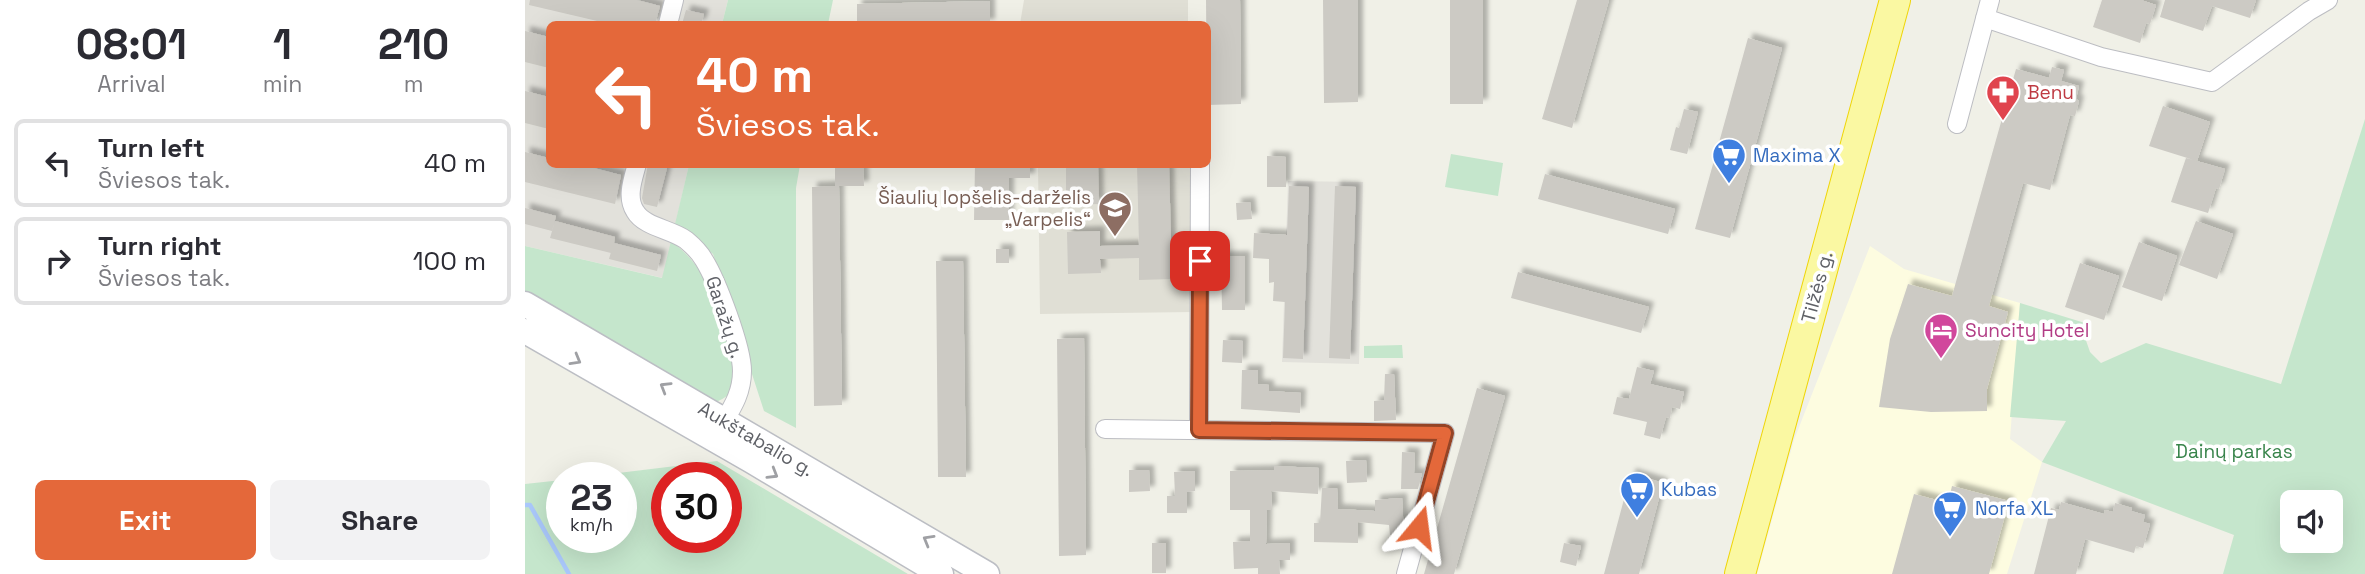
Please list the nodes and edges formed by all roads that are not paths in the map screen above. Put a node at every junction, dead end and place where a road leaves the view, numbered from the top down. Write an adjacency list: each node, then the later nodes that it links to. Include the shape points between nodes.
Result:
1 (674, 0): 5 (street)
2 (1895, 0): 17 (highway, Tilžės g.)
3 (2328, 0): 4 (street, via 2212,82 2101,57)
4 (1987, 9): 6 (street)
5 (670, 21)
6 (1957, 124)
7 (636, 168): 12 (street, Garažų g., via 631,188 635,212 685,240 703,257 716,283 742,370 737,400)
8 (1200, 168): 13 (street)
9 (525, 304): 12 (main road, Aukštabalio g., one-way to 9)
10 (525, 331): 12 (main road, Aukštabalio g., one-way to 12)
11 (1105, 429): 13 (street)
12 (719, 430): 14 (main road, Aukštabalio g., one-way to 14); 15 (main road, Aukštabalio g., one-way to 12)
13 (1199, 430): 16 (street, via 1445,433)
14 (941, 574)
15 (987, 574)
16 (1406, 574)
17 (1740, 574)

